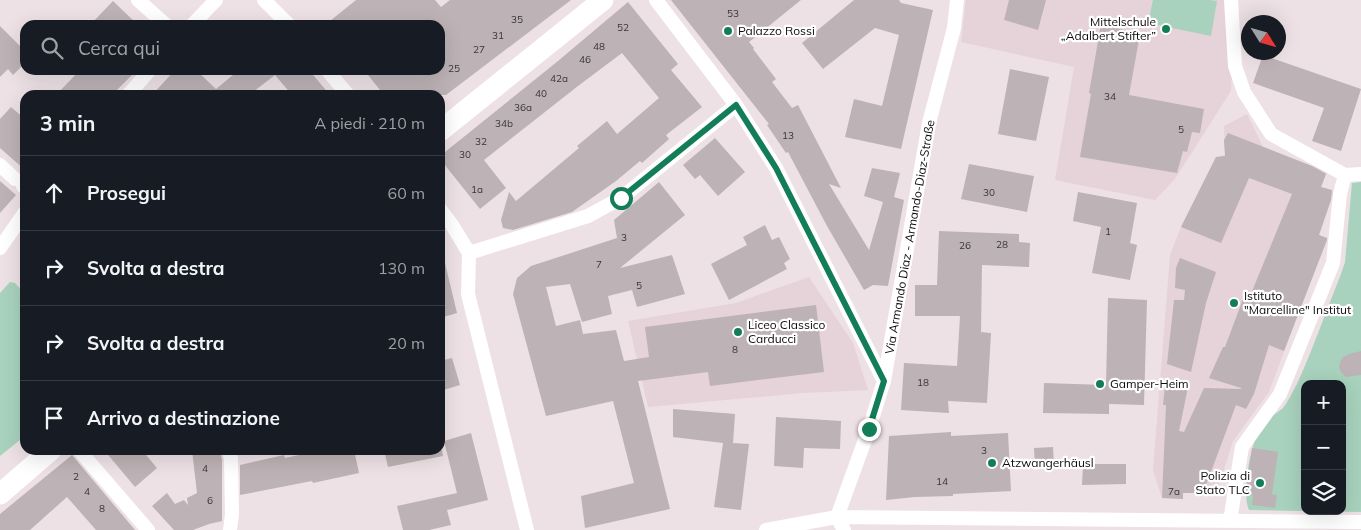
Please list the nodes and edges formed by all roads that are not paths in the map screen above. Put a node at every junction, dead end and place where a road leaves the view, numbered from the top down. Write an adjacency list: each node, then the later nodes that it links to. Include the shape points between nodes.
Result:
1 (138, 0): 8 (street)
2 (216, 0): 9 (street)
3 (264, 0): 10 (street)
4 (603, 0): 16 (main road)
5 (656, 0): 15 (street)
6 (957, 0): 25 (street, Via Armando Diaz - Armando-Diaz-Straße, via 954,28 930,123)
7 (1231, 0): 19 (street, via 1235,66 1244,92 1271,134)
8 (160, 20)
9 (197, 20)
10 (284, 20)
11 (146, 75): 13 (street)
12 (331, 75): 14 (street)
13 (132, 90)
14 (344, 90)
15 (736, 105): 24 (street, via 621,198 588,216); 25 (street, via 776,168)
16 (445, 127)
17 (0, 165): 20 (street)
18 (1361, 174): 19 (street)
19 (1345, 175): 33 (street, via 1340,194 1334,263 1280,394 1242,447)
20 (20, 183)
21 (445, 216): 24 (street)
22 (20, 219): 23 (street)
23 (0, 248)
24 (469, 253): 38 (street, via 468,294)
25 (884, 381): 32 (street, Via Armando Diaz - Armando-Diaz-Straße)
26 (25, 455): 30 (main road)
27 (45, 455): 31 (main road)
28 (83, 455): 36 (street)
29 (230, 455): 37 (street)
30 (0, 476)
31 (0, 494)
32 (837, 517): 35 (street); 39 (street); 40 (street)
33 (1230, 521): 34 (street); 35 (street)
34 (1361, 522)
35 (1156, 525)
36 (148, 530)
37 (230, 530)
38 (527, 530)
39 (766, 530)
40 (844, 530)

